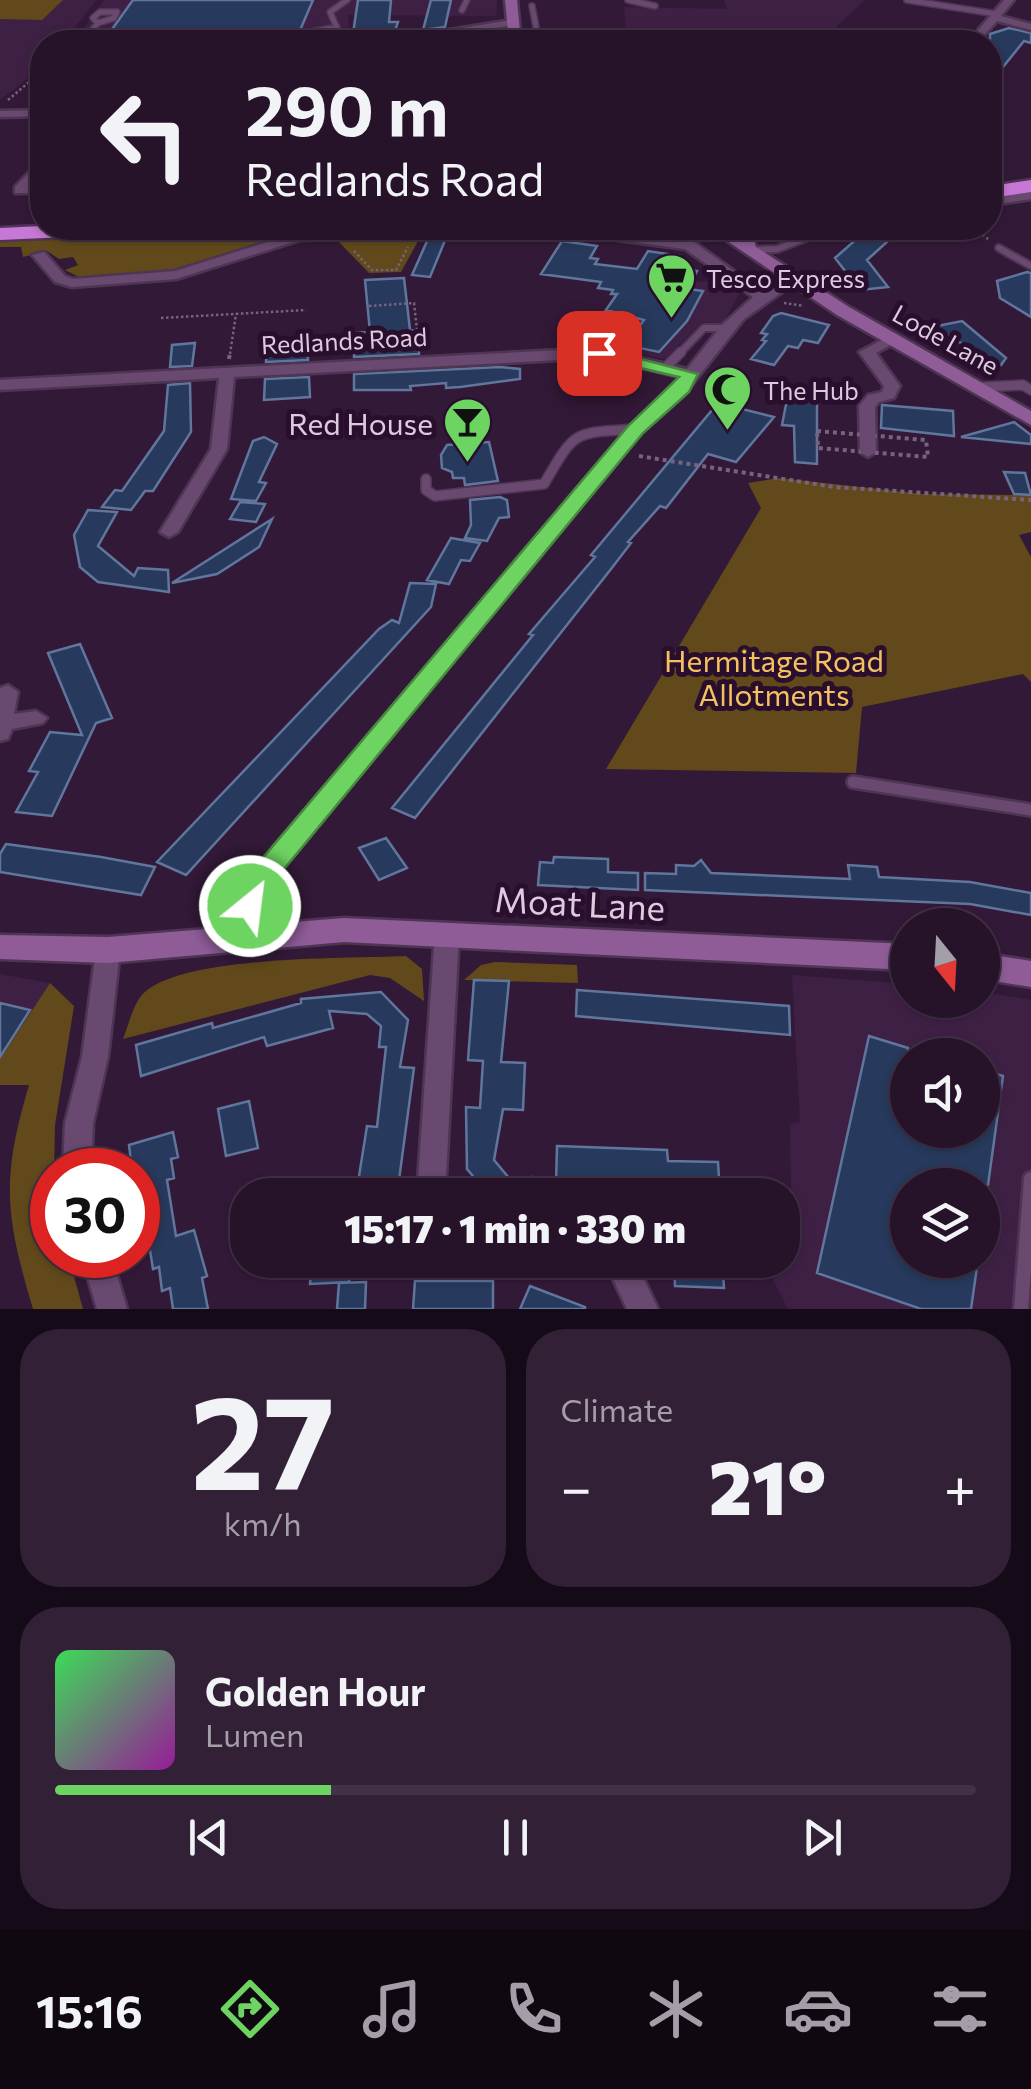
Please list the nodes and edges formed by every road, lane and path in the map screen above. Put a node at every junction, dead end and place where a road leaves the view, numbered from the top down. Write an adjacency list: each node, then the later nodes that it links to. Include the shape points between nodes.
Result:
1 (117, 0): 15 (lane, via 108,10 117,12)
2 (347, 0): 13 (lane, via 330,12)
3 (467, 0): 9 (lane)
4 (628, 0): 8 (lane)
5 (907, 0): 12 (lane)
6 (1009, 0): 12 (street)
7 (532, 6): 11 (lane)
8 (655, 6)
9 (462, 10)
10 (511, 12): 11 (lane); 18 (street)
11 (534, 14): 19 (lane)
12 (996, 15): 14 (street); 20 (street)
13 (337, 27): 16 (lane); 17 (lane)
14 (1031, 27)
15 (92, 30)
16 (321, 30)
17 (338, 30)
18 (465, 30)
19 (535, 30)
20 (983, 30)
21 (30, 81): 22 (path)
22 (0, 106)
23 (30, 113): 24 (street)
24 (0, 114)
25 (30, 177): 27 (street)
26 (1031, 186): 29 (highway)
27 (19, 190): 28 (street); 30 (street)
28 (30, 190)
29 (1002, 190)
30 (0, 191)
31 (1031, 195): 32 (street)
32 (1002, 199)
33 (30, 233): 34 (highway)
34 (0, 234)
35 (282, 240): 43 (street, via 157,278 72,283 44,260)
36 (344, 240): 37 (path, via 372,270 396,270)
37 (412, 240)
38 (651, 240): 46 (street, via 689,245)
39 (709, 240): 45 (main road, Lode Lane)
40 (801, 240): 41 (lane, via 778,249)
41 (750, 242): 48 (main road, Lode Lane)
42 (998, 248): 44 (lane)
43 (70, 260)
44 (1031, 266)
45 (785, 285): 46 (street); 48 (main road, Lode Lane)
46 (760, 296): 52 (street)
47 (369, 306): 54 (path, via 414,303)
48 (834, 306): 53 (main road, Lode Lane)
49 (306, 310): 50 (path)
50 (236, 314): 51 (path); 56 (path)
51 (162, 318)
52 (726, 328): 55 (lane, via 704,328); 57 (street)
53 (893, 338): 59 (main road, Lode Lane); 64 (street, via 867,352 892,386 888,395 868,402)
54 (420, 362): 55 (street, Redlands Road, via 599,353); 56 (street, Redlands Road)
55 (665, 368): 57 (street, Redlands Road)
56 (228, 372): 58 (street, Redlands Road); 67 (street, via 219,448)
57 (689, 374): 62 (street)
58 (0, 385)
59 (983, 388): 60 (lane); 61 (main road, Lode Lane)
60 (1031, 390)
61 (1031, 418)
62 (636, 429): 63 (street); 65 (lane, via 570,438 544,484 435,496)
63 (618, 451): 66 (path, via 777,480 932,498); 74 (street, via 260,880)
64 (868, 452)
65 (426, 480)
66 (1031, 500)
67 (169, 532)
68 (8, 692): 70 (street)
69 (36, 718): 70 (street)
70 (2, 728)
71 (853, 782): 72 (lane)
72 (1031, 810)
73 (447, 933): 74 (main road, Moat Lane, via 344,930); 77 (main road, Moat Lane); 81 (street)
74 (249, 937): 76 (main road, Moat Lane)
75 (0, 946): 76 (main road, Moat Lane)
76 (108, 950): 80 (street)
77 (890, 955)
78 (1000, 969): 79 (main road)
79 (1031, 974)
80 (78, 1148)
81 (432, 1178)
82 (1031, 1179): 87 (lane)
83 (103, 1278): 85 (street)
84 (628, 1278): 86 (street)
85 (112, 1309)
86 (643, 1309)
87 (1021, 1309)

